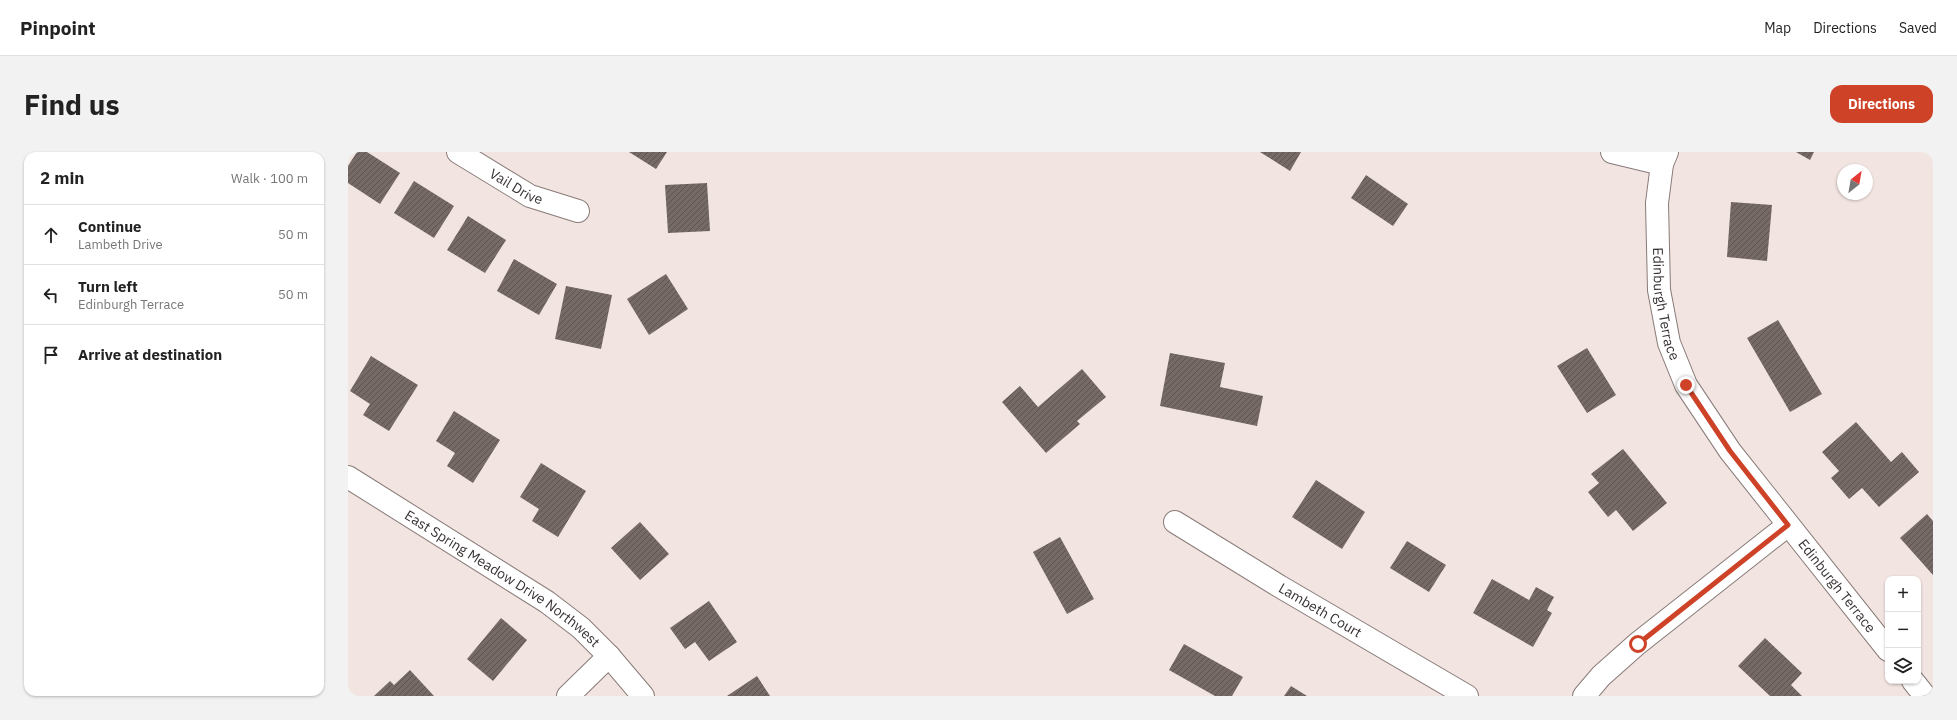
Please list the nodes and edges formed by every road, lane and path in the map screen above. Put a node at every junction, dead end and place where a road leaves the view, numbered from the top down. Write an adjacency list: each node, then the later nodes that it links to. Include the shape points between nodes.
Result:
1 (458, 152): 4 (street, Vail Drive, via 530,196)
2 (1612, 152): 3 (street)
3 (1664, 158): 7 (street, Edinburgh Terrace, via 1657,203 1659,290 1669,343 1686,385 1730,451)
4 (578, 211)
5 (348, 478): 9 (street, East Spring Meadow Drive Northwest, via 547,602 581,628)
6 (1175, 522): 13 (street, Lambeth Court)
7 (1788, 525): 8 (street, Edinburgh Terrace); 14 (street, via 1638,644 1601,676)
8 (1886, 648)
9 (609, 656): 11 (street); 12 (street, East Spring Meadow Drive Northwest)
10 (1916, 684): 15 (street)
11 (568, 696)
12 (643, 696)
13 (1467, 696)
14 (1584, 696)
15 (1926, 696)

